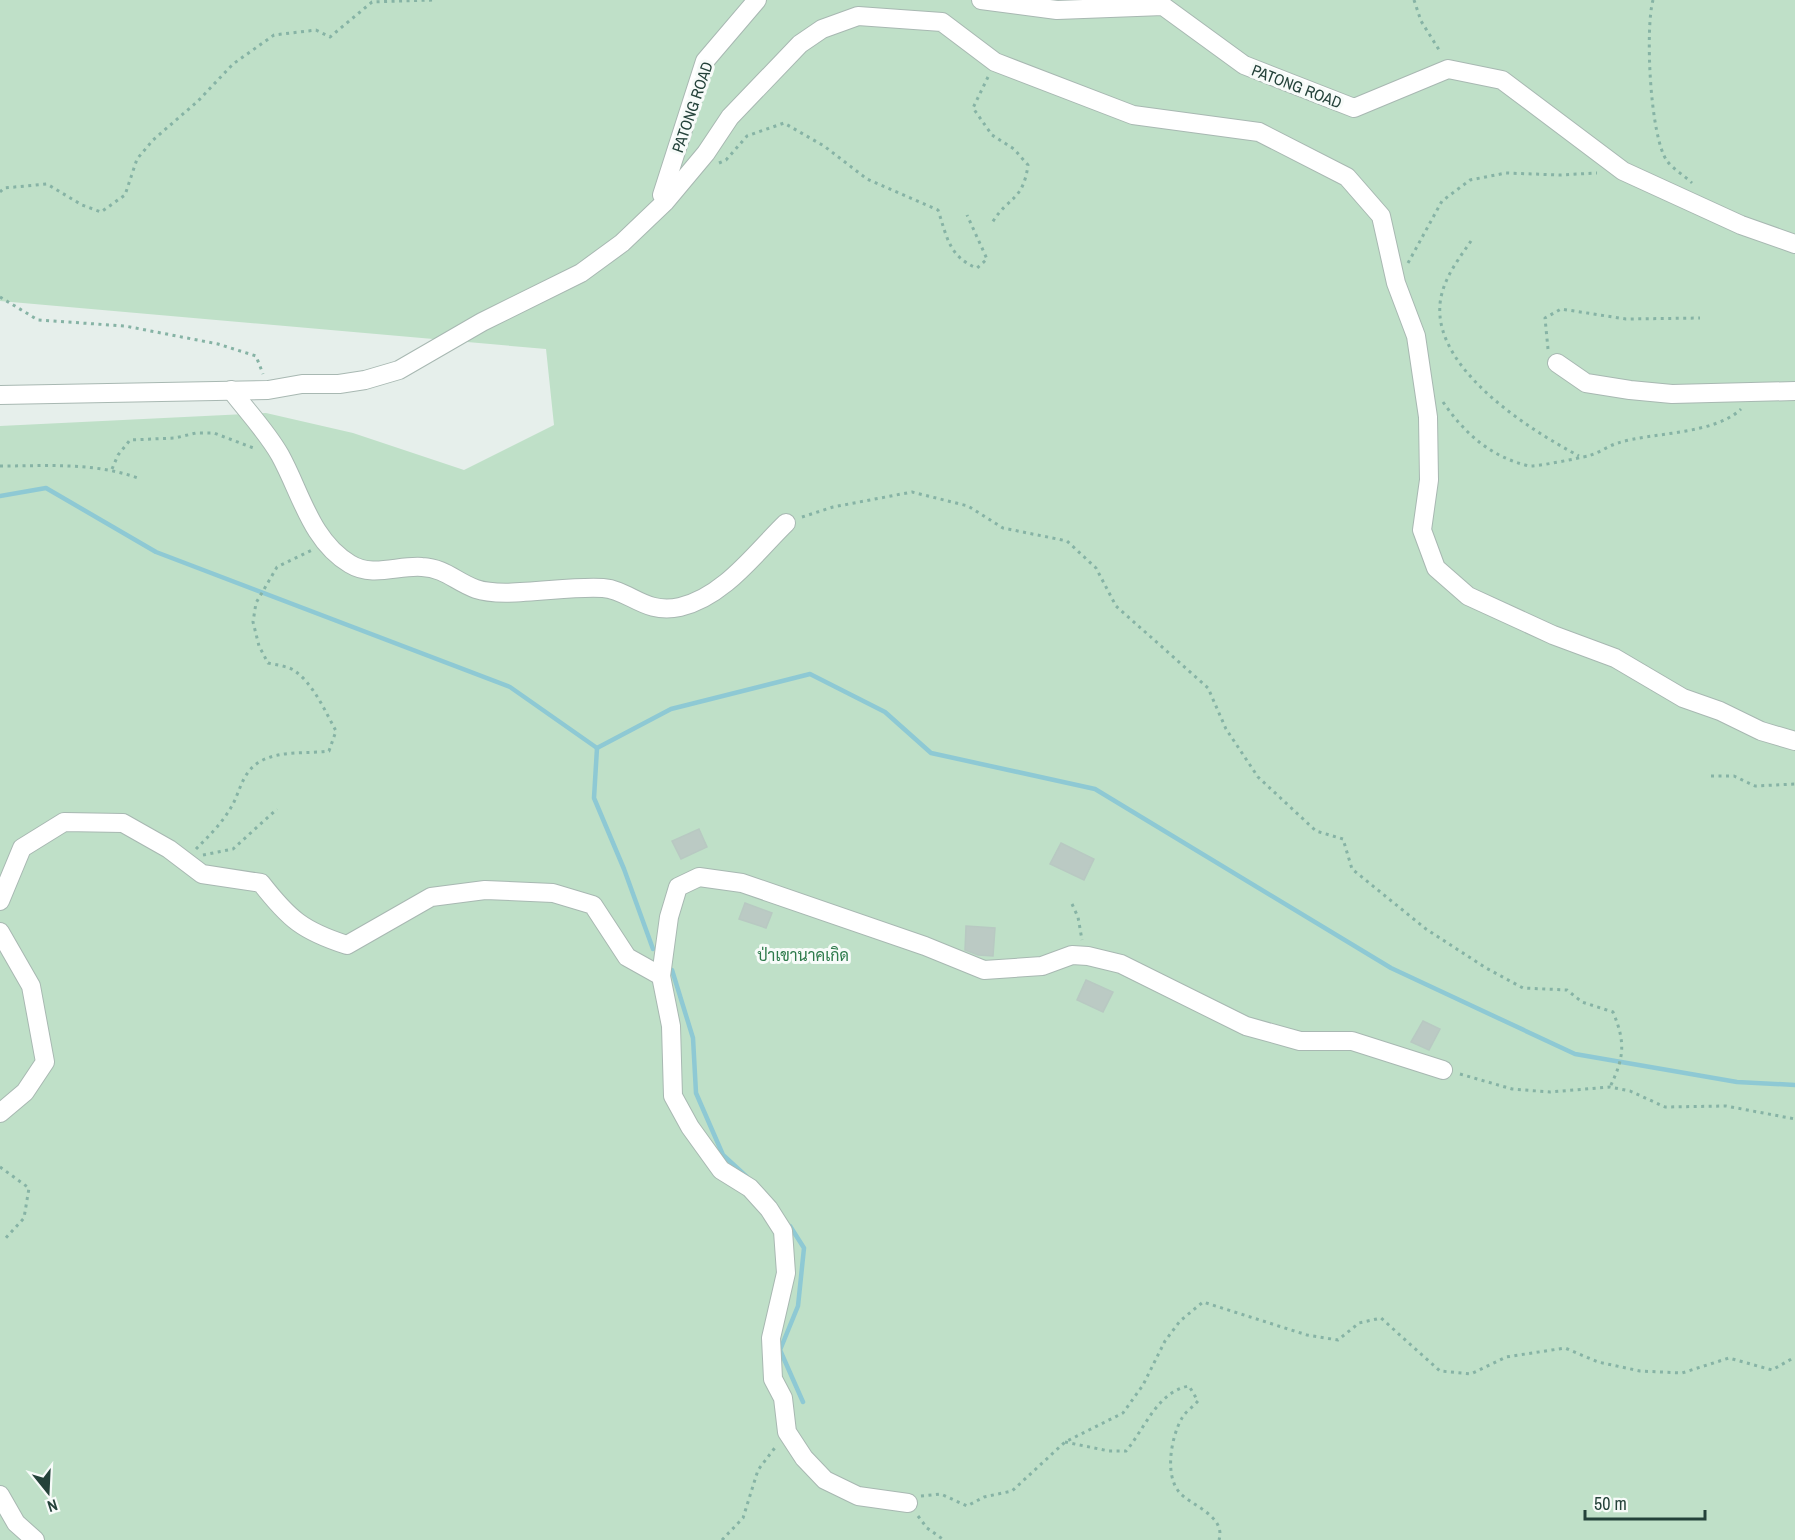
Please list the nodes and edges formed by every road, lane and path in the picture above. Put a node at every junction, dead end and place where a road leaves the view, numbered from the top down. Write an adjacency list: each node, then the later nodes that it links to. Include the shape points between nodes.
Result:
1 (433, 0): 11 (path, via 372,2 330,37 316,30 274,35 233,64 153,140 137,159 125,195 101,212 47,184 4,188)
2 (758, 0): 12 (street, PATONG ROAD, via 705,61)
3 (981, 0): 7 (street, PATONG ROAD, via 1057,10 1164,6 1244,65 1354,108)
4 (1414, 0): 7 (path, via 1421,21)
5 (1653, 0): 10 (path, via 1649,40 1657,134 1667,161)
6 (995, 62): 14 (path, via 973,108 992,135 1014,149 1028,165 1026,183 1014,201 999,210); 17 (street, via 1133,115 1259,132 1347,177 1382,216); 22 (street, via 942,22 858,16 822,29 800,44 730,117 665,202 622,243 581,273 491,317 399,370 348,383 302,384)
7 (1448, 69): 9 (street, via 1502,80)
8 (717, 164): 13 (path, via 726,160 747,136 784,123 867,178 938,210 960,261 977,268 987,260)
9 (1623, 171): 16 (street, via 1741,225); 17 (path, via 1506,173 1470,180 1442,201)
10 (1700, 190)
11 (0, 192)
12 (662, 195)
13 (967, 215)
14 (992, 223)
15 (1471, 241): 28 (path, via 1450,272 1441,294 1442,322 1448,342 1480,389 1502,408)
16 (1795, 244)
17 (1396, 283): 24 (street, via 1416,336)
18 (0, 297): 22 (path, via 38,320 125,326 188,337 256,356)
19 (1700, 318): 20 (path, via 1626,319 1561,309 1545,318 1546,346)
20 (1557, 363): 25 (street, via 1586,383 1630,390 1672,394)
21 (231, 390): 22 (street); 26 (street); 27 (street)
22 (268, 390)
23 (1795, 391): 25 (street)
24 (1425, 393): 28 (path, via 1439,396 1466,433 1492,452 1532,466); 34 (street, via 1429,480 1422,530 1436,568 1468,596 1615,658 1683,698)
25 (1757, 393): 28 (path, via 1734,416 1668,435 1618,443)
26 (0, 395)
27 (280, 454): 30 (path, via 261,452 214,434 196,433 130,441); 33 (street)
28 (1580, 457)
29 (0, 466): 30 (path)
30 (112, 469): 31 (path)
31 (138, 478)
32 (786, 523): 33 (street, via 723,584 706,597 680,607 648,607 606,588 568,586 517,592 476,589 449,573 421,567 383,572 352,566); 45 (path, via 832,507 912,492 968,506 1003,528 1067,541 1096,568 1116,606 1208,688 1226,729 1258,777 1316,831 1343,839 1352,869 1426,929 1486,968 1523,988 1567,990 1582,1002 1613,1012 1621,1032 1623,1055)
33 (325, 544): 38 (path, via 277,567 256,603 254,622 259,646 268,663 294,670 309,684 324,709 336,731 329,751 282,754 260,761 240,781 221,822)
34 (1795, 741)
35 (1711, 776): 36 (path, via 1734,776 1755,786)
36 (1795, 784)
37 (277, 809): 38 (path, via 233,849)
38 (184, 860): 39 (street, via 123,823 64,822 22,848); 43 (street, via 202,874 261,883 286,915 318,936 347,945 431,897 485,890 553,893 593,905 627,957)
39 (0, 901)
40 (1072, 904): 42 (path)
41 (0, 932): 46 (street, via 31,986 45,1062 25,1092)
42 (1088, 956): 43 (street, via 1072,955 1042,966 984,970 742,883 699,877 678,887 669,916); 44 (street, via 1121,964 1246,1026 1300,1041 1352,1041)
43 (661, 976): 51 (street, via 671,1026 673,1096 721,1170 750,1188 783,1231 786,1273 771,1338 773,1379 783,1398)
44 (1443, 1070): 45 (path, via 1512,1089 1550,1092)
45 (1610, 1088): 47 (path, via 1630,1091 1665,1107 1726,1106)
46 (0, 1113)
47 (1795, 1119)
48 (0, 1167): 49 (path, via 29,1188 24,1218)
49 (4, 1240)
50 (1795, 1357): 52 (path, via 1772,1371 1729,1358 1682,1372 1640,1371 1598,1362 1565,1348 1506,1357 1471,1374 1440,1371 1381,1318 1359,1323 1338,1340 1307,1335 1203,1302 1165,1341 1124,1413)
51 (787, 1432): 54 (street, via 825,1480 858,1496); 56 (path, via 758,1470 743,1518)
52 (1065, 1442): 54 (path, via 1012,1491 984,1497 967,1506 940,1494); 58 (path, via 1126,1451 1154,1408 1173,1389 1189,1386 1198,1401 1182,1418 1175,1435 1170,1454 1173,1477 1179,1493 1201,1506 1214,1520)
53 (0, 1495): 55 (street, via 16,1523)
54 (908, 1503): 57 (path, via 927,1528)
55 (35, 1540)
56 (722, 1540)
57 (944, 1540)
58 (1219, 1540)

